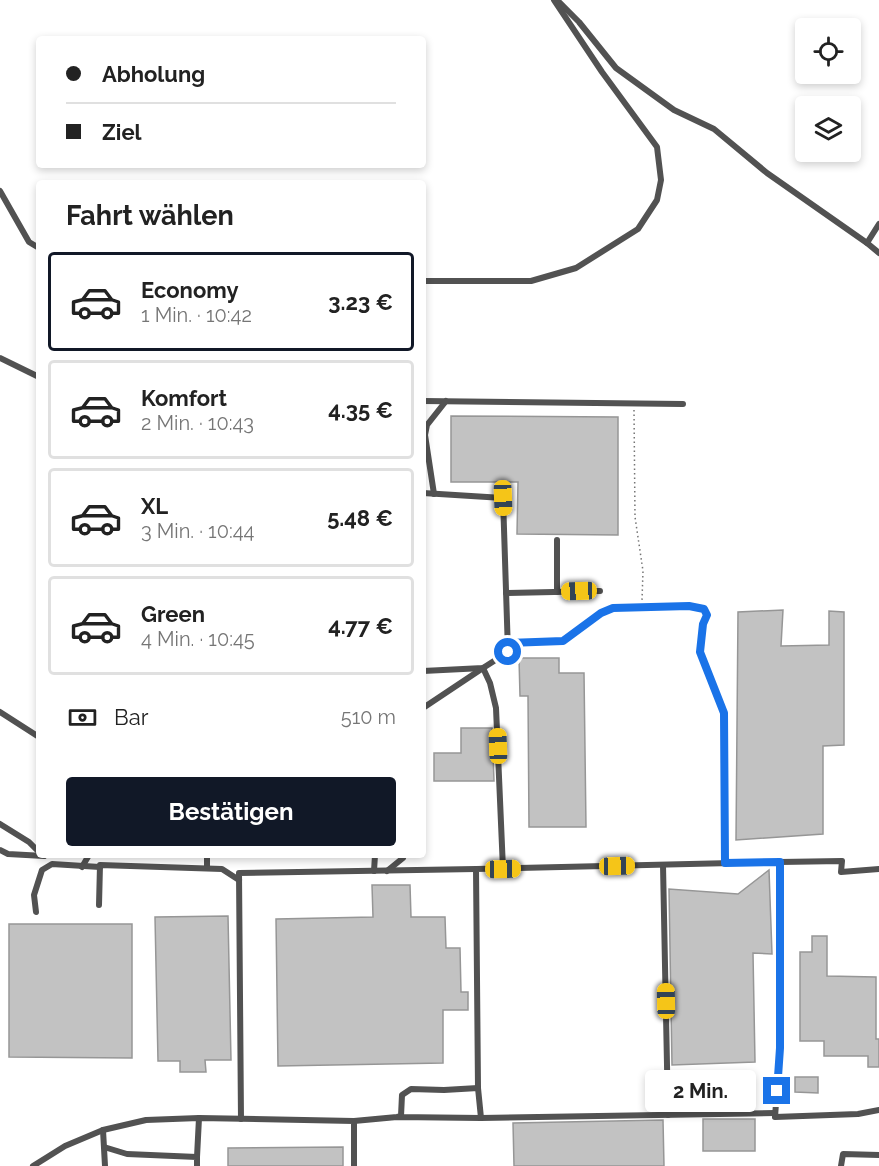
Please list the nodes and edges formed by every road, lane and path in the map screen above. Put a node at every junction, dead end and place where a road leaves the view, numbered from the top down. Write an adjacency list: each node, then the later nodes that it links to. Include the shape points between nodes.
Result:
1 (555, 0): 4 (lane, via 579,22 616,68 674,110 714,129 767,173); 7 (lane, via 657,147 661,180 657,200 638,229 576,268 531,281)
2 (0, 191): 5 (lane, via 29,242)
3 (878, 227): 4 (lane)
4 (867, 243): 6 (lane)
5 (36, 246)
6 (879, 253)
7 (426, 281)
8 (0, 358): 9 (lane)
9 (36, 376)
10 (426, 401): 11 (lane)
11 (446, 401): 12 (lane); 14 (lane)
12 (634, 404): 13 (lane); 22 (path, via 635,517 643,582)
13 (683, 404)
14 (426, 428)
15 (426, 447): 17 (lane)
16 (426, 493): 17 (lane)
17 (434, 494): 21 (lane, via 503,498)
18 (556, 540): 20 (lane)
19 (600, 591): 20 (lane)
20 (558, 592): 21 (lane)
21 (506, 594): 23 (lane)
22 (640, 608): 23 (lane, via 613,608 601,613 563,641); 39 (lane, via 689,606 704,609 707,615 700,652 724,713)
23 (507, 643): 24 (lane, via 508,652)
24 (483, 668): 25 (lane); 26 (lane); 46 (lane, via 496,708)
25 (426, 671)
26 (426, 706)
27 (0, 712): 28 (lane)
28 (36, 735)
29 (0, 824): 30 (lane)
30 (36, 848)
31 (0, 850): 32 (lane, via 8,854)
32 (36, 854)
33 (46, 858): 40 (lane)
34 (87, 858): 42 (lane)
35 (207, 858): 44 (lane)
36 (375, 858): 48 (lane)
37 (403, 858): 49 (lane)
38 (780, 862): 39 (lane); 47 (lane, via 842,861 841,872); 55 (lane, via 780,1048)
39 (725, 863): 41 (lane)
40 (52, 864): 42 (lane); 52 (lane, via 42,870 34,895)
41 (663, 865): 46 (lane); 56 (lane)
42 (82, 867): 43 (lane)
43 (100, 867): 44 (lane); 51 (lane)
44 (207, 868): 50 (lane, via 222,869)
45 (476, 869): 46 (lane); 49 (lane); 53 (lane)
46 (503, 869)
47 (879, 869)
48 (374, 871): 49 (lane); 50 (lane, via 239,873)
49 (387, 871)
50 (239, 880): 60 (lane)
51 (99, 905)
52 (36, 912)
53 (478, 1088): 57 (lane, via 411,1089 402,1095 401,1116); 59 (lane)
54 (879, 1110): 55 (lane, via 775,1117)
55 (775, 1113): 56 (lane)
56 (668, 1115): 59 (lane)
57 (397, 1116): 59 (lane); 61 (lane)
58 (199, 1118): 60 (lane); 62 (lane, via 146,1120); 65 (lane)
59 (481, 1118)
60 (241, 1119): 61 (lane)
61 (354, 1121): 69 (lane)
62 (103, 1130): 63 (lane); 66 (lane, via 65,1146)
63 (104, 1147): 65 (lane, via 127,1154); 67 (lane)
64 (879, 1155): 70 (lane, via 843,1154)
65 (197, 1156): 68 (lane)
66 (33, 1166)
67 (105, 1166)
68 (197, 1166)
69 (354, 1166)
70 (840, 1166)

